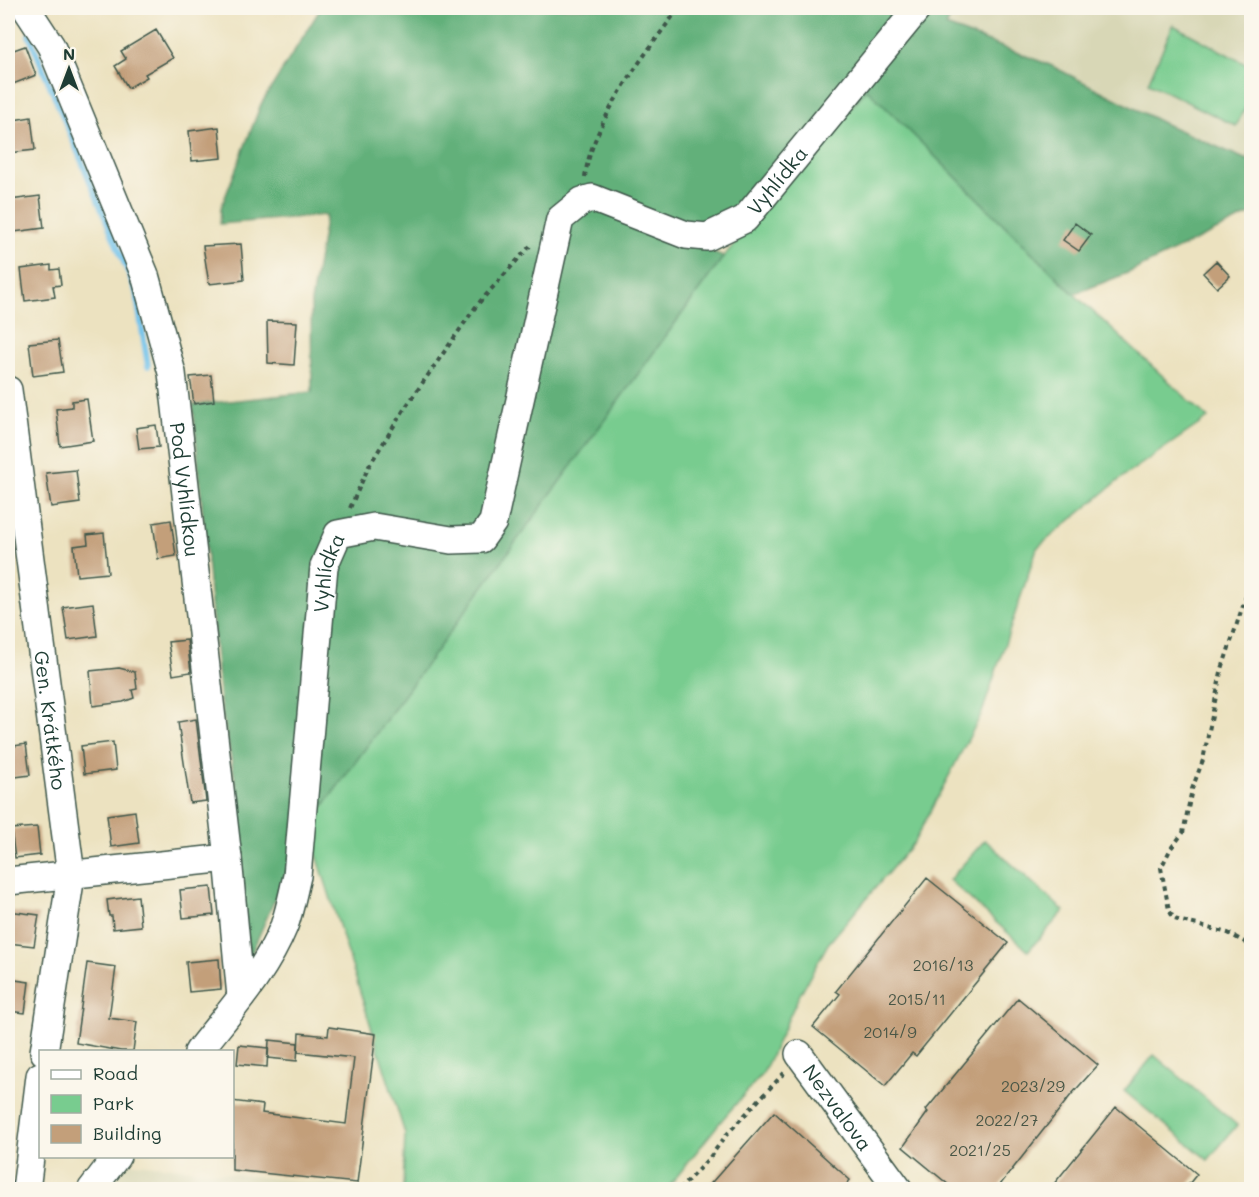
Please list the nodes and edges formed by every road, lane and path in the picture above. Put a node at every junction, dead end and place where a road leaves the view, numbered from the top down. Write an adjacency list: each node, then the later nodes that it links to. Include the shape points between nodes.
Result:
1 (26, 8): 9 (street, Pod Vyhlídkou, via 51,46 145,275 172,373)
2 (679, 8): 4 (path, via 633,71 603,124 587,164)
3 (918, 8): 4 (street, Vyhlídka, via 745,219 707,237 686,235 592,198)
4 (582, 201): 7 (street, Vyhlídka, via 560,219 493,522 481,539 452,540 374,527)
5 (533, 243): 7 (path, via 477,305 405,408 369,466)
6 (8, 390): 10 (street, Gen. Krátkého)
7 (338, 534): 13 (street, Vyhlídka, via 324,566 297,876 285,924)
8 (1251, 578): 12 (path, via 1221,672 1183,833 1161,868 1174,919 1228,933)
9 (228, 858): 10 (street); 13 (street, Pod Vyhlídkou)
10 (71, 875): 11 (street); 14 (street, Gen. Krátkého)
11 (8, 881)
12 (1251, 946)
13 (241, 997): 15 (street, Vyhlídka)
14 (44, 1050)
15 (200, 1050)
16 (799, 1054): 21 (path); 22 (street, Nezvalova)
17 (39, 1084): 19 (street)
18 (115, 1158): 20 (street)
19 (26, 1190)
20 (91, 1190)
21 (679, 1190)
22 (899, 1190)

